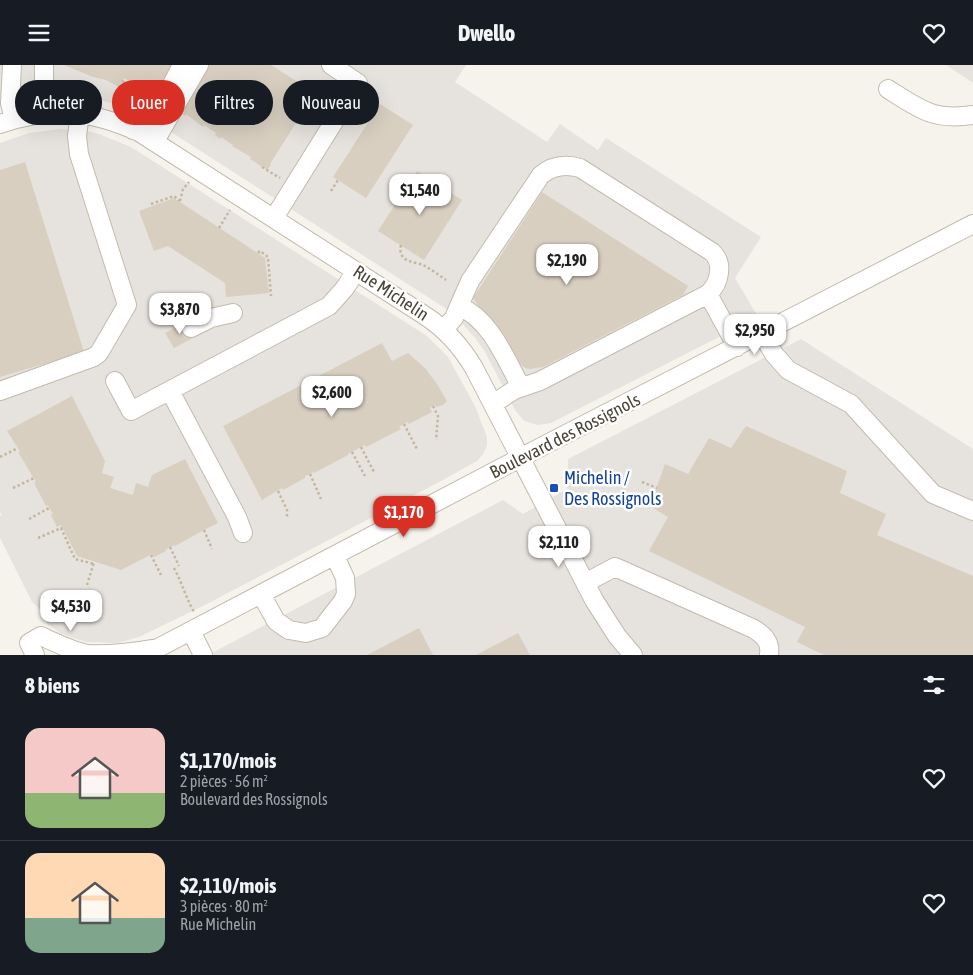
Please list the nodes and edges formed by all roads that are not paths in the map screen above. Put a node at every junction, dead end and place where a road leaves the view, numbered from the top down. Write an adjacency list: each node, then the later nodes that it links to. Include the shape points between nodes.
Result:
1 (12, 65): 10 (street)
2 (44, 65): 6 (street)
3 (182, 65): 13 (street)
4 (198, 65): 13 (street)
5 (330, 65): 14 (street, via 358,83)
6 (44, 80)
7 (888, 89): 8 (street, via 937,116)
8 (973, 115)
9 (102, 118): 13 (street, Rue Michelin)
10 (7, 122)
11 (78, 125): 26 (street, via 79,154 127,305 94,357)
12 (146, 125): 13 (street)
13 (145, 136): 14 (street, Rue Michelin)
14 (274, 218): 16 (street, Rue Michelin)
15 (973, 224): 22 (street, Boulevard des Rossignols)
16 (356, 271): 21 (street, Rue Michelin); 27 (street, via 329,306)
17 (708, 294): 18 (street, via 714,287 720,268 719,260 712,252 580,168 562,166 541,175 470,281); 23 (street); 25 (street, via 540,381)
18 (459, 306): 21 (street); 25 (street, via 483,321)
19 (232, 313): 20 (street, via 211,318)
20 (191, 328)
21 (444, 329): 28 (street, Rue Michelin, via 469,359)
22 (762, 333): 23 (street, Boulevard des Rossignols); 30 (street, via 788,370 851,404 933,493)
23 (737, 347): 29 (street, Boulevard des Rossignols)
24 (115, 381): 27 (street, via 131,411)
25 (521, 387): 28 (street)
26 (0, 391)
27 (170, 391): 31 (street)
28 (493, 404): 29 (street, Rue Michelin)
29 (521, 459): 32 (street, Boulevard des Rossignols); 33 (street, Rue Michelin)
30 (973, 511)
31 (243, 533)
32 (335, 556): 34 (street, Boulevard des Rossignols); 34 (street, via 345,578 346,594 322,628 306,633 289,630 276,621)
33 (585, 583): 39 (street, Rue Michelin); 40 (street, via 615,567 754,629 769,643)
34 (261, 594): 35 (street, Boulevard des Rossignols)
35 (191, 631): 37 (street, Boulevard des Rossignols); 38 (street)
36 (32, 649): 37 (street, Boulevard des Rossignols, via 41,636 88,654)
37 (155, 652)
38 (203, 655)
39 (632, 655)
40 (770, 655)

